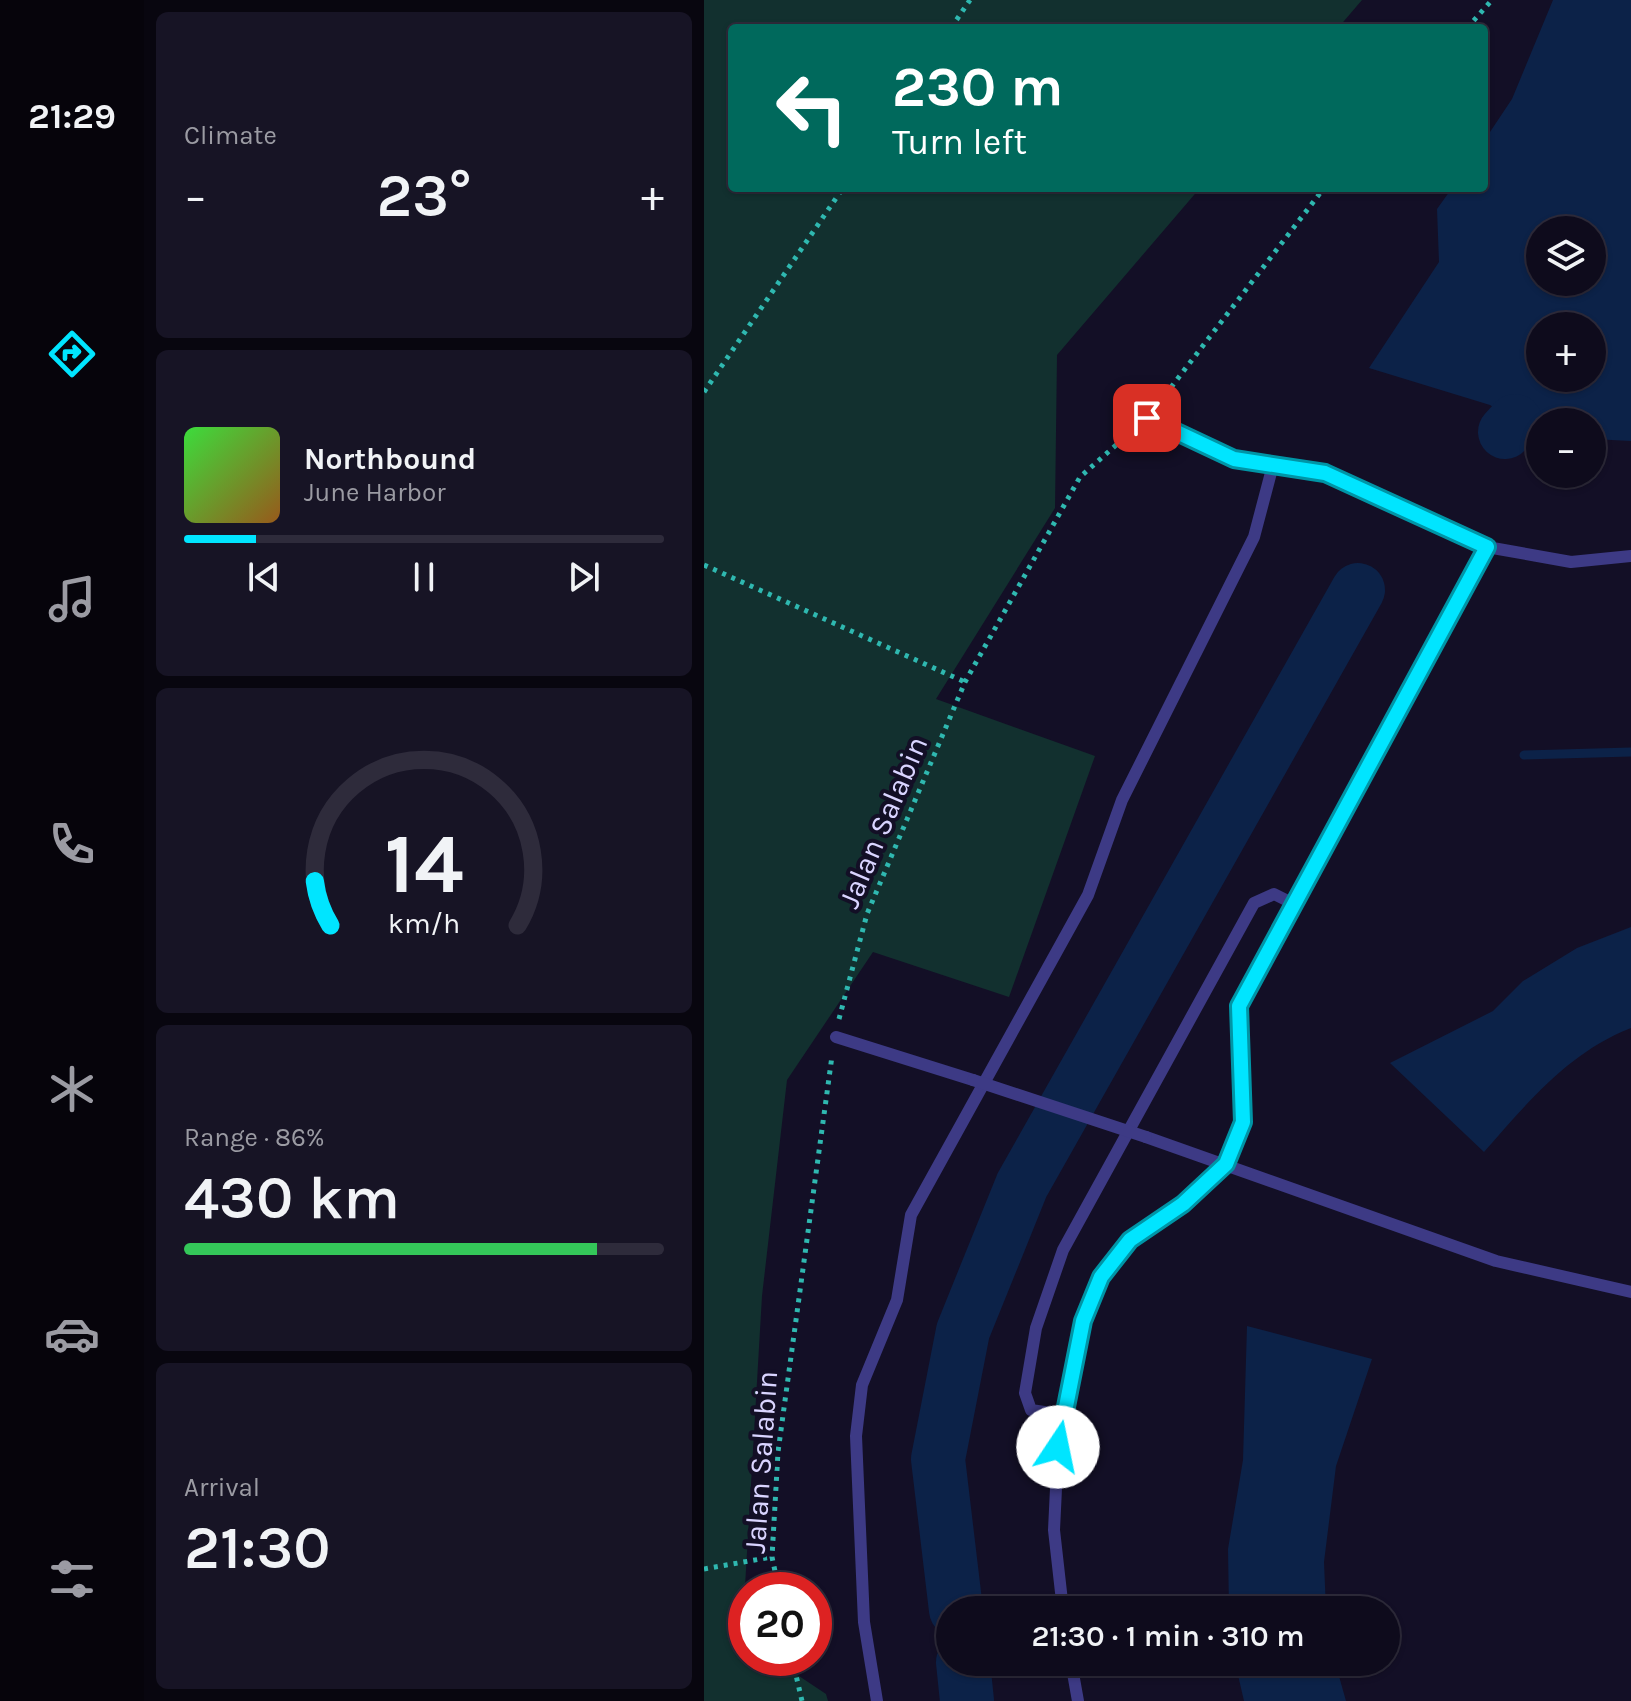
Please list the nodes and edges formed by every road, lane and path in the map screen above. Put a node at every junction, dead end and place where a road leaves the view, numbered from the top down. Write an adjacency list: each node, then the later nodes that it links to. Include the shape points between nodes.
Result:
1 (970, 0): 3 (path)
2 (1492, 0): 4 (path)
3 (954, 24)
4 (1471, 24)
5 (840, 192): 7 (path)
6 (1321, 192): 8 (path, Jalan Salabin)
7 (704, 392)
8 (1147, 418): 9 (lane, via 1234,459); 13 (path, Jalan Salabin, via 1080,477)
9 (1273, 465): 10 (lane, via 1325,473); 26 (lane, via 1254,537 1122,800 1088,895 911,1215 897,1300 862,1385 856,1436 864,1622)
10 (1487, 547): 11 (lane, via 1571,562); 14 (lane)
11 (1631, 556)
12 (704, 565): 13 (path)
13 (965, 682): 15 (path, Jalan Salabin, via 867,914)
14 (1294, 904): 16 (lane, via 1239,1006 1243,1122); 18 (lane, via 1274,894 1254,903 1063,1250 1036,1328 1025,1393 1031,1410)
15 (836, 1037): 16 (lane, bridge); 19 (path, Jalan Salabin, via 824,1092 778,1452)
16 (1226, 1164): 17 (lane, via 1496,1261); 18 (lane, via 1183,1204 1130,1240 1101,1277 1083,1321)
17 (1631, 1292)
18 (1064, 1415): 22 (lane, via 1054,1530)
19 (772, 1557): 20 (path); 21 (path, Jalan Salabin)
20 (704, 1569)
21 (775, 1572)
22 (1061, 1596)
23 (796, 1676): 25 (path)
24 (1074, 1676): 27 (lane)
25 (802, 1701)
26 (877, 1701)
27 (1078, 1701)

